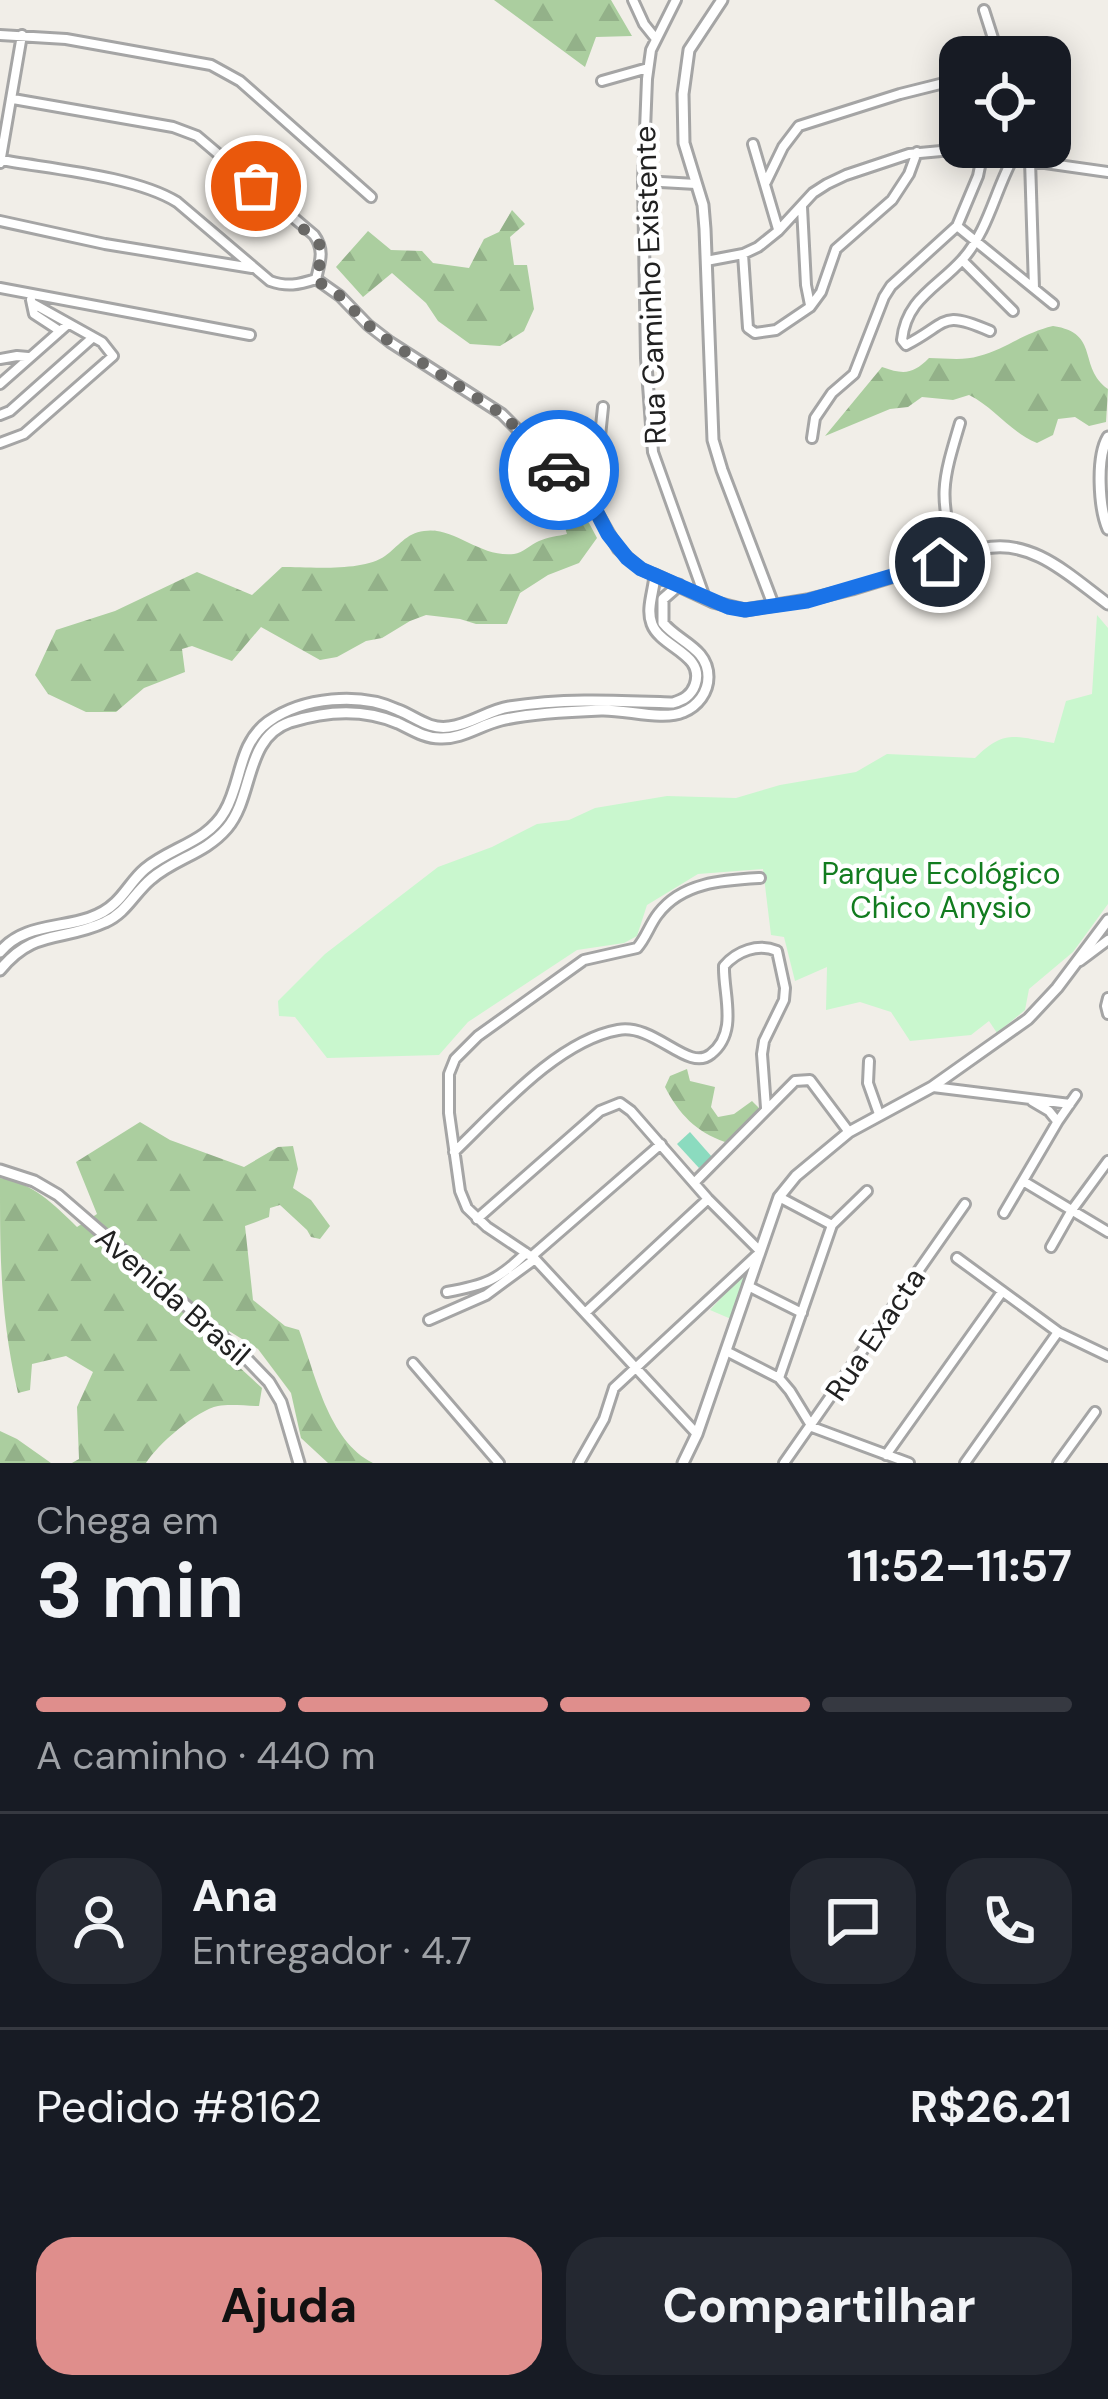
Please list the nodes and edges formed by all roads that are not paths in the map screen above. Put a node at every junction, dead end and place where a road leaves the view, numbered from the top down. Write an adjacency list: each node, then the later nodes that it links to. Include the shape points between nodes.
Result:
1 (633, 0): 8 (street)
2 (676, 0): 8 (street, Rua Caminho Existente)
3 (722, 0): 24 (street, via 689,50 682,121)
4 (984, 10): 7 (street)
5 (0, 35): 6 (street)
6 (22, 35): 12 (street); 25 (street, via 211,65 240,81)
7 (992, 36)
8 (656, 39): 9 (street, Rua Caminho Existente)
9 (648, 68): 10 (street); 22 (street, Rua Caminho Existente)
10 (602, 81)
11 (939, 84): 23 (street, via 800,126)
12 (13, 99): 16 (street); 35 (street, via 197,136 314,236 322,254)
13 (753, 144): 23 (street)
14 (939, 151): 15 (street)
15 (917, 152): 26 (street, via 846,175); 40 (street, via 901,188 836,249)
16 (0, 162): 34 (street, via 163,193)
17 (1071, 166): 21 (street)
18 (978, 168): 28 (street)
19 (1008, 168): 30 (street)
20 (1030, 168): 37 (street)
21 (1108, 172)
22 (643, 181): 24 (street); 65 (street, Rua Caminho Existente, via 651,435)
23 (766, 182): 29 (street)
24 (696, 184): 33 (street)
25 (371, 197)
26 (802, 205): 29 (street); 40 (street)
27 (0, 221): 34 (street)
28 (957, 226): 30 (street); 53 (street, via 891,286 854,374 814,418)
29 (778, 231): 31 (street)
30 (975, 242): 32 (street); 37 (street)
31 (743, 254): 33 (street); 40 (street, via 748,328 776,330)
32 (962, 260): 41 (street); 43 (street, via 919,299 902,340 906,345 955,318)
33 (706, 261): 66 (street, via 713,440)
34 (256, 269): 35 (street, via 283,286)
35 (316, 280): 56 (street, via 390,342 502,414)
36 (0, 288): 38 (street)
37 (1034, 288): 39 (street)
38 (31, 298): 42 (street); 44 (street)
39 (1053, 304)
40 (810, 308)
41 (1013, 311)
42 (64, 328): 45 (street, via 74,325); 46 (street)
43 (991, 331)
44 (250, 335)
45 (91, 339): 50 (street); 55 (street, via 112,359 24,434)
46 (29, 358): 47 (street); 48 (street)
47 (0, 359)
48 (0, 384)
49 (603, 407): 57 (street)
50 (0, 415)
51 (960, 423): 60 (street, via 942,491)
52 (530, 430): 56 (street, via 584,484)
53 (812, 438)
54 (1106, 442): 58 (street)
55 (0, 443)
56 (585, 496): 57 (street)
57 (593, 505): 61 (street, via 618,549)
58 (1105, 510): 59 (street)
59 (1108, 529)
60 (957, 556): 66 (street, via 852,590); 67 (street, via 997,546 1025,550)
61 (655, 574): 62 (street); 63 (street)
62 (679, 585): 64 (street); 65 (street)
63 (654, 587): 64 (street); 68 (street, via 658,636)
64 (668, 593): 68 (street, via 663,622 696,649)
65 (704, 596): 66 (street, via 745,610)
66 (773, 604)
67 (1108, 604)
68 (702, 671): 69 (street, via 704,694 674,715 521,712 442,739 375,714 281,720)
69 (227, 820): 73 (street, via 144,869 105,911 17,936); 75 (street, via 199,852 152,878 113,918 23,946)
70 (760, 878): 86 (street, via 680,895 638,948 584,961 463,1049 448,1084)
71 (1108, 920): 74 (street)
72 (1108, 940): 74 (street)
73 (0, 952)
74 (1075, 965): 79 (street, via 1028,1019)
75 (0, 970)
76 (1108, 998): 77 (street)
77 (1108, 1014)
78 (869, 1061): 82 (street)
79 (932, 1087): 80 (street); 82 (street)
80 (1030, 1101): 83 (street); 83 (street, via 1073,1100)
81 (766, 1108): 84 (street, via 795,1081 810,1080); 86 (street, via 764,1041 785,988 774,948 739,953 724,965 728,1020 710,1057 693,1059 633,1028 595,1037 560,1056); 90 (street)
82 (879, 1114): 84 (street)
83 (1058, 1121): 89 (street)
84 (849, 1132): 92 (street)
85 (661, 1144): 90 (street); 97 (street, via 615,1103); 102 (street)
86 (454, 1152): 97 (street, via 462,1201)
87 (1108, 1161): 95 (street)
88 (0, 1170): 120 (street, Avenida Brasil, via 58,1196 242,1354 281,1402)
89 (1023, 1181): 95 (street); 96 (street)
90 (695, 1182): 93 (street)
91 (867, 1191): 98 (street)
92 (779, 1197): 98 (street); 101 (street)
93 (708, 1199): 101 (street); 108 (street)
94 (965, 1204): 117 (street, Rua Exacta)
95 (1072, 1210): 99 (street); 100 (street)
96 (1004, 1213)
97 (477, 1219): 102 (street)
98 (832, 1225): 107 (street)
99 (1108, 1232)
100 (1051, 1247)
101 (758, 1252): 104 (street); 114 (street)
102 (531, 1256): 105 (street, via 476,1287); 108 (street); 109 (street, via 486,1295)
103 (957, 1258): 106 (street)
104 (748, 1286): 107 (street); 111 (street)
105 (447, 1292)
106 (1002, 1292): 110 (street); 119 (street)
107 (802, 1312): 115 (street)
108 (585, 1313): 114 (street)
109 (429, 1320)
110 (1058, 1332): 112 (street); 126 (street)
111 (726, 1352): 115 (street); 118 (street)
112 (1108, 1356)
113 (413, 1363): 121 (street)
114 (636, 1367): 118 (street); 122 (street, via 614,1388)
115 (779, 1378): 117 (street)
116 (1095, 1412): 127 (street)
117 (812, 1427): 119 (street); 124 (street, Rua Exacta)
118 (697, 1434): 123 (street)
119 (886, 1455): 125 (street)
120 (299, 1463)
121 (499, 1463)
122 (579, 1463)
123 (682, 1463)
124 (784, 1463)
125 (909, 1463)
126 (965, 1463)
127 (1058, 1463)

